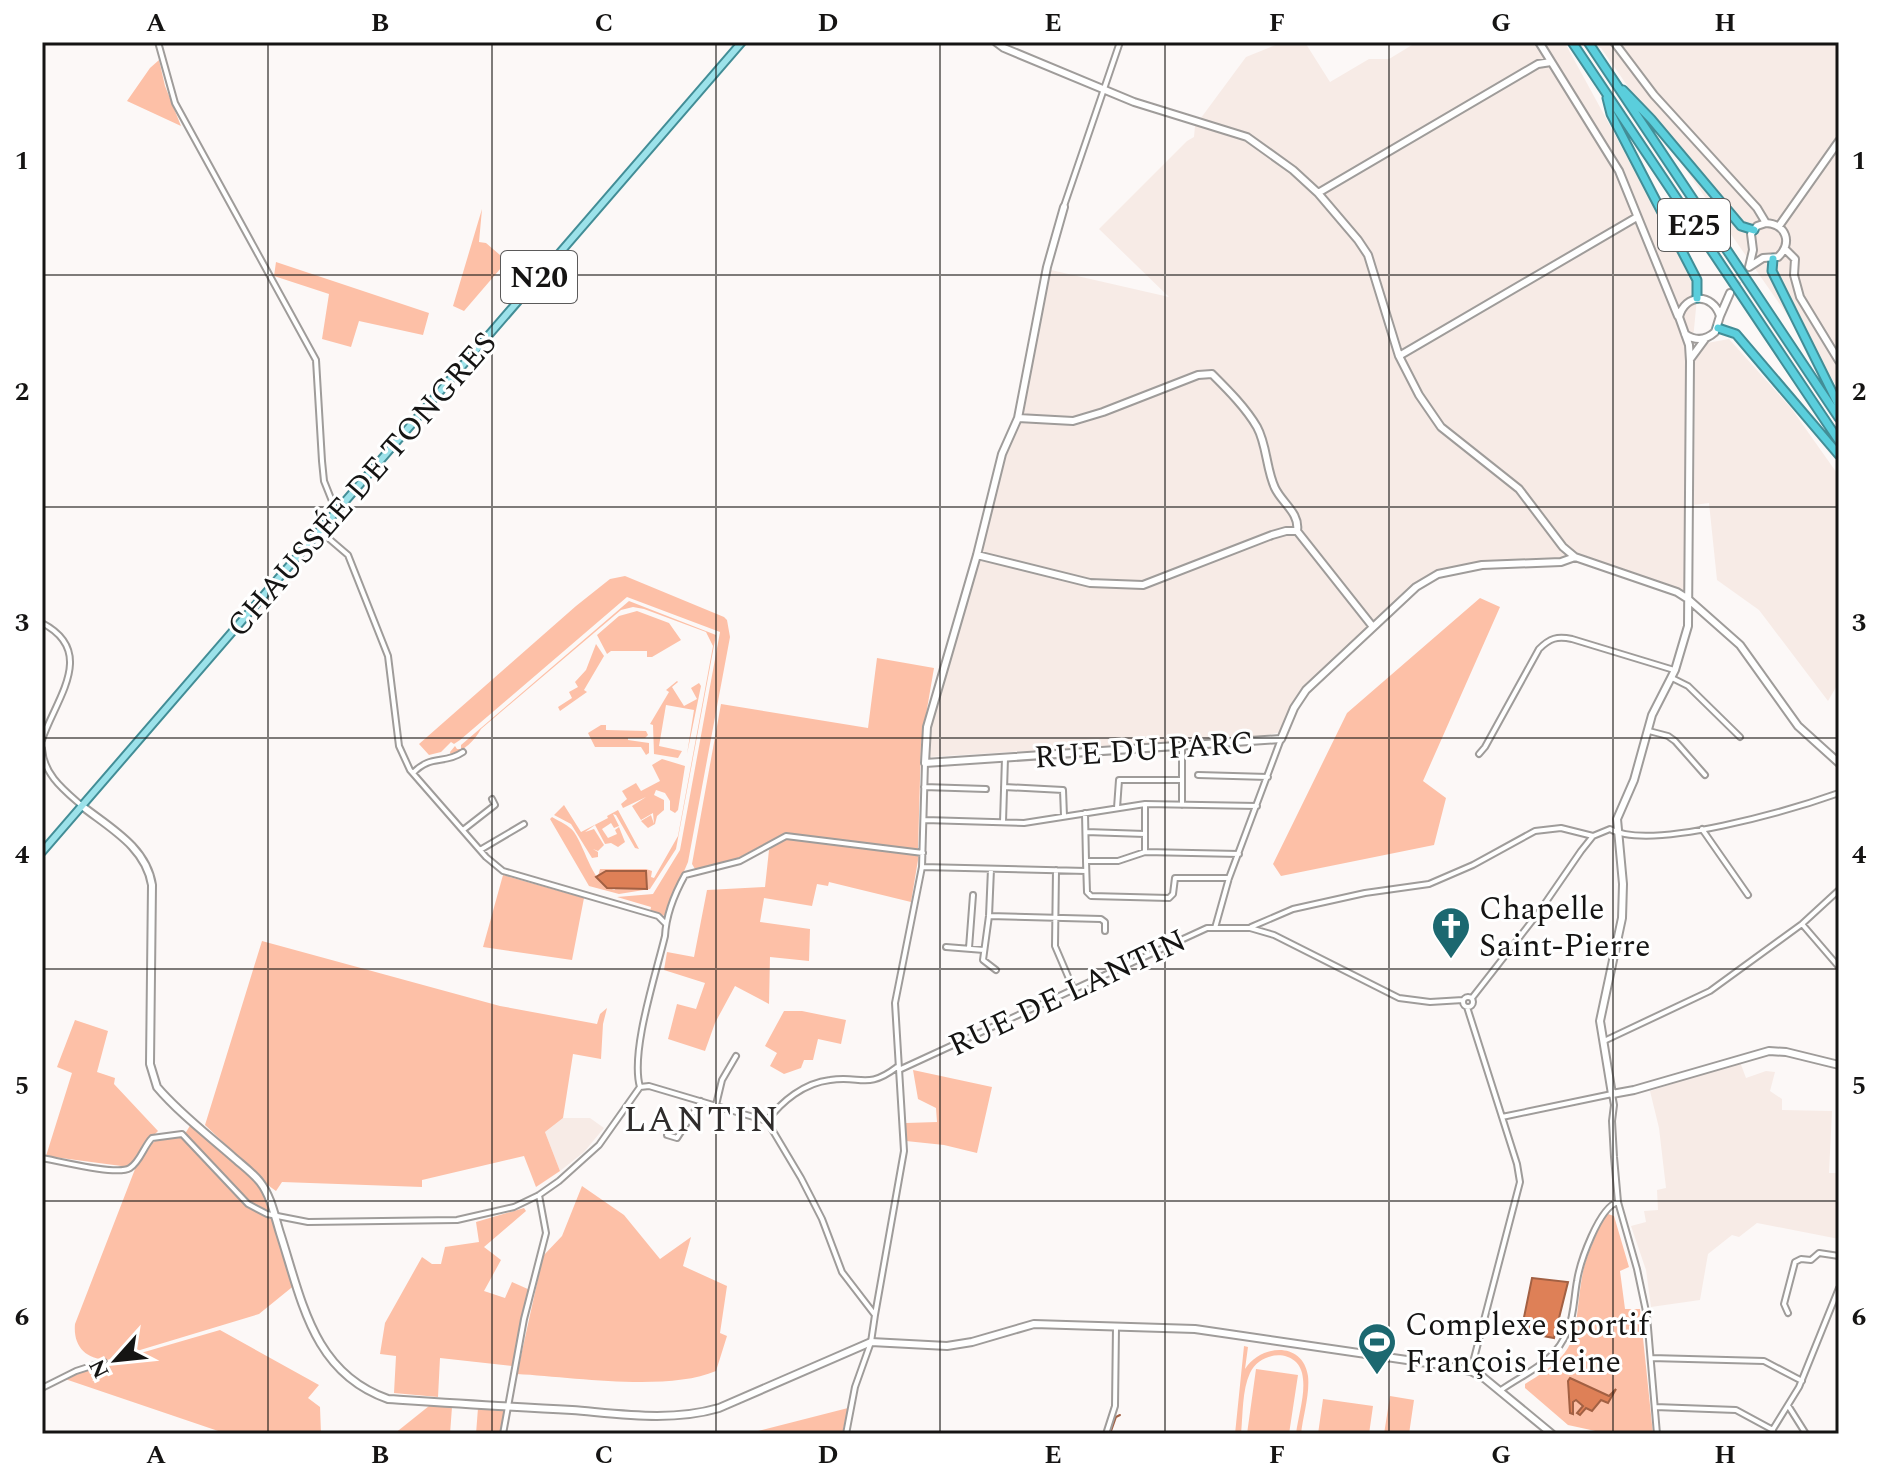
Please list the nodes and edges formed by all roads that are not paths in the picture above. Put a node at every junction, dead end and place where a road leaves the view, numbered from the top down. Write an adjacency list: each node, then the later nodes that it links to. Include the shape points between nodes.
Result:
1 (158, 42): 41 (street, via 175,103 316,360 324,481)
2 (742, 42): 41 (main road, CHAUSSÉE DE TONGRES / N20)
3 (996, 42): 11 (street)
4 (1120, 42): 11 (street)
5 (1539, 42): 9 (street)
6 (1614, 42): 17 (street)
7 (1573, 43): 12 (highway, E25)
8 (1590, 44): 10 (highway, E25)
9 (1551, 62): 14 (street, via 1538,64); 16 (street, via 1619,171)
10 (1617, 86): 19 (highway, via 1741,226); 38 (highway, E25)
11 (1104, 88): 14 (street, via 1247,137); 15 (street)
12 (1606, 92): 25 (highway, via 1611,114 1697,280); 39 (highway, E25)
13 (1839, 141): 18 (street)
14 (1318, 193): 33 (street, via 1368,255)
15 (1064, 207): 37 (street)
16 (1637, 217): 24 (street); 33 (street)
17 (1766, 223): 18 (street); 19 (street)
18 (1779, 226): 20 (street, via 1787,239)
19 (1754, 230): 21 (street)
20 (1785, 249): 23 (street); 35 (street, via 1795,259 1800,297)
21 (1753, 250): 22 (street); 22 (street, via 1749,267)
22 (1763, 258): 23 (street)
23 (1773, 259): 36 (highway, via 1772,271)
24 (1666, 291): 26 (street); 29 (street)
25 (1697, 298): 26 (street); 27 (street)
26 (1687, 302): 29 (street)
27 (1713, 303): 28 (street); 28 (street, via 1730,293)
28 (1720, 316): 30 (street)
29 (1679, 317): 31 (street)
30 (1718, 328): 32 (street); 40 (highway, via 1736,334)
31 (1685, 334): 32 (street); 34 (street)
32 (1705, 339): 34 (street)
33 (1399, 356): 45 (street, via 1441,427 1519,489)
34 (1690, 361): 46 (street)
35 (1839, 361)
36 (1839, 406)
37 (1018, 418): 43 (street, via 1073,421 1212,374 1258,429 1269,474 1298,523); 44 (street, via 1002,454)
38 (1839, 418)
39 (1839, 441)
40 (1839, 455)
41 (336, 511): 42 (main road, CHAUSSÉE DE TONGRES / N20)
42 (320, 531): 61 (street, via 348,555 388,656 399,746); 73 (main road, CHAUSSÉE DE TONGRES / N20)
43 (1297, 531): 44 (street, via 1272,535 1143,585 1090,583); 48 (street)
44 (977, 555): 59 (street, via 927,727)
45 (1575, 557): 46 (street); 48 (street, RUE DU PARC, via 1438,574)
46 (1688, 599): 49 (street, via 1688,626); 60 (street, via 1740,645 1798,726)
47 (42, 623): 53 (street, via 66,645 71,673)
48 (1373, 627): 52 (street, RUE DU PARC, via 1306,690)
49 (1674, 674): 50 (street); 51 (street); 57 (street, via 1572,639 1549,639)
50 (1646, 731): 63 (street, via 1675,741); 84 (street, via 1617,819)
51 (1740, 737)
52 (1281, 739): 54 (street, RUE DU PARC); 64 (street)
53 (42, 740)
54 (1182, 747): 58 (street, RUE DU PARC); 65 (street)
55 (42, 749): 73 (street, via 55,782)
56 (463, 752): 61 (street, via 421,764)
57 (1479, 754)
58 (1005, 758): 59 (street, RUE DU PARC); 67 (street)
59 (925, 763): 66 (street)
60 (1839, 763)
61 (413, 773): 82 (street)
62 (1198, 775): 64 (street)
63 (1705, 775)
64 (1268, 777): 74 (street)
65 (1182, 780): 72 (street); 75 (street, via 1119,780)
66 (924, 787): 68 (street); 78 (street)
67 (1004, 787): 77 (street, via 1063,790); 79 (street)
68 (986, 789)
69 (1839, 793): 81 (street, via 1769,817)
70 (492, 799): 82 (street, via 495,805)
71 (1145, 804): 72 (street); 75 (street); 85 (street)
72 (1182, 805): 74 (street)
73 (82, 806): 88 (main road, CHAUSSÉE DE TONGRES / N20); 131 (street, via 138,851 149,871 150,1064 157,1087 261,1182)
74 (1257, 806): 91 (street)
75 (1117, 808): 76 (street)
76 (1085, 813): 77 (street); 83 (street)
77 (1064, 817): 79 (street)
78 (924, 820): 79 (street); 90 (street)
79 (1003, 822)
80 (524, 824): 87 (street)
81 (1702, 829): 84 (street); 100 (street)
82 (463, 830): 87 (street)
83 (1086, 832): 85 (street); 92 (street)
84 (1618, 833): 86 (street, via 1610,829); 117 (street, via 1622,918 1600,1021)
85 (1145, 834): 89 (street)
86 (1593, 836): 106 (street, via 1561,828 1539,830 1429,884 1293,909); 114 (street)
87 (480, 850): 103 (street, via 508,874 658,916)
88 (42, 852)
89 (1145, 852): 91 (street); 92 (street, via 1118,861)
90 (923, 853): 93 (street); 103 (street, via 786,836 740,861 687,874)
91 (1239, 854): 97 (street)
92 (1086, 861): 96 (street)
93 (922, 867): 94 (street); 120 (street, via 895,1003)
94 (991, 869): 95 (street); 101 (street)
95 (1056, 870): 96 (street); 102 (street)
96 (1086, 871): 97 (street, via 1090,896 1167,898 1173,894 1175,878)
97 (1229, 878): 105 (street)
98 (1839, 890): 104 (street)
99 (973, 895): 109 (street)
100 (1748, 895)
101 (989, 916): 102 (street); 110 (street)
102 (1055, 918): 107 (street, via 1101,919); 113 (street, via 1056,950)
103 (665, 923): 121 (street, via 641,1040)
104 (1802, 924): 111 (street); 117 (street, via 1710,991)
105 (1215, 928): 106 (street, RUE DE LANTIN); 113 (street, RUE DE LANTIN, via 1197,931)
106 (1250, 928): 115 (street, RUE DE LANTIN, via 1399,998)
107 (1105, 931)
108 (946, 947): 109 (street)
109 (969, 948): 110 (street)
110 (984, 950): 112 (street, via 984,962)
111 (1839, 967)
112 (996, 970)
113 (1073, 988): 120 (street, RUE DE LANTIN)
114 (1472, 998): 115 (street, RUE DE LANTIN); 116 (street)
115 (1463, 1000): 116 (street)
116 (1467, 1007): 125 (street)
117 (1602, 1042): 122 (street)
118 (736, 1056): 124 (street)
119 (1839, 1065): 122 (street, via 1769,1051)
120 (897, 1067): 126 (street, RUE DE LANTIN, via 882,1079 830,1080 806,1087 780,1104); 135 (street, via 904,1151)
121 (640, 1087): 123 (street); 129 (street, via 591,1155)
122 (1612, 1094): 125 (street); 130 (street)
123 (701, 1101): 124 (street); 127 (street, via 677,1138)
124 (716, 1105): 126 (street)
125 (1502, 1117): 140 (street, via 1520,1182)
126 (767, 1121): 135 (street, via 822,1219 842,1272)
127 (667, 1135)
128 (42, 1158): 131 (street, via 128,1169 152,1138 182,1134 248,1204)
129 (539, 1195): 131 (street, via 457,1220 308,1222); 144 (street, via 546,1233)
130 (1618, 1202): 138 (street, via 1637,1269); 143 (street, via 1605,1211 1589,1244 1560,1345 1546,1364)
131 (275, 1216): 144 (street, via 306,1315 328,1358 355,1383 388,1399)
132 (1839, 1256): 134 (street, via 1819,1253 1795,1262 1784,1304)
133 (1839, 1288): 141 (street)
134 (1788, 1313)
135 (875, 1315): 137 (street)
136 (1116, 1327): 137 (street, via 1034,1324 947,1346); 140 (street, via 1195,1329); 150 (street, via 1115,1406)
137 (871, 1342): 144 (street, via 697,1414); 149 (street)
138 (1651, 1358): 141 (street, via 1764,1361); 145 (street)
139 (104, 1362): 142 (street)
140 (1471, 1371): 143 (street)
141 (1802, 1381): 146 (street)
142 (42, 1388)
143 (1501, 1390): 151 (street)
144 (508, 1407): 148 (street)
145 (1655, 1407): 147 (street, via 1736,1410); 152 (street)
146 (1789, 1407): 147 (street); 153 (street)
147 (1772, 1432)
148 (503, 1434)
149 (846, 1434)
150 (1106, 1434)
151 (1552, 1434)
152 (1657, 1434)
153 (1806, 1434)

